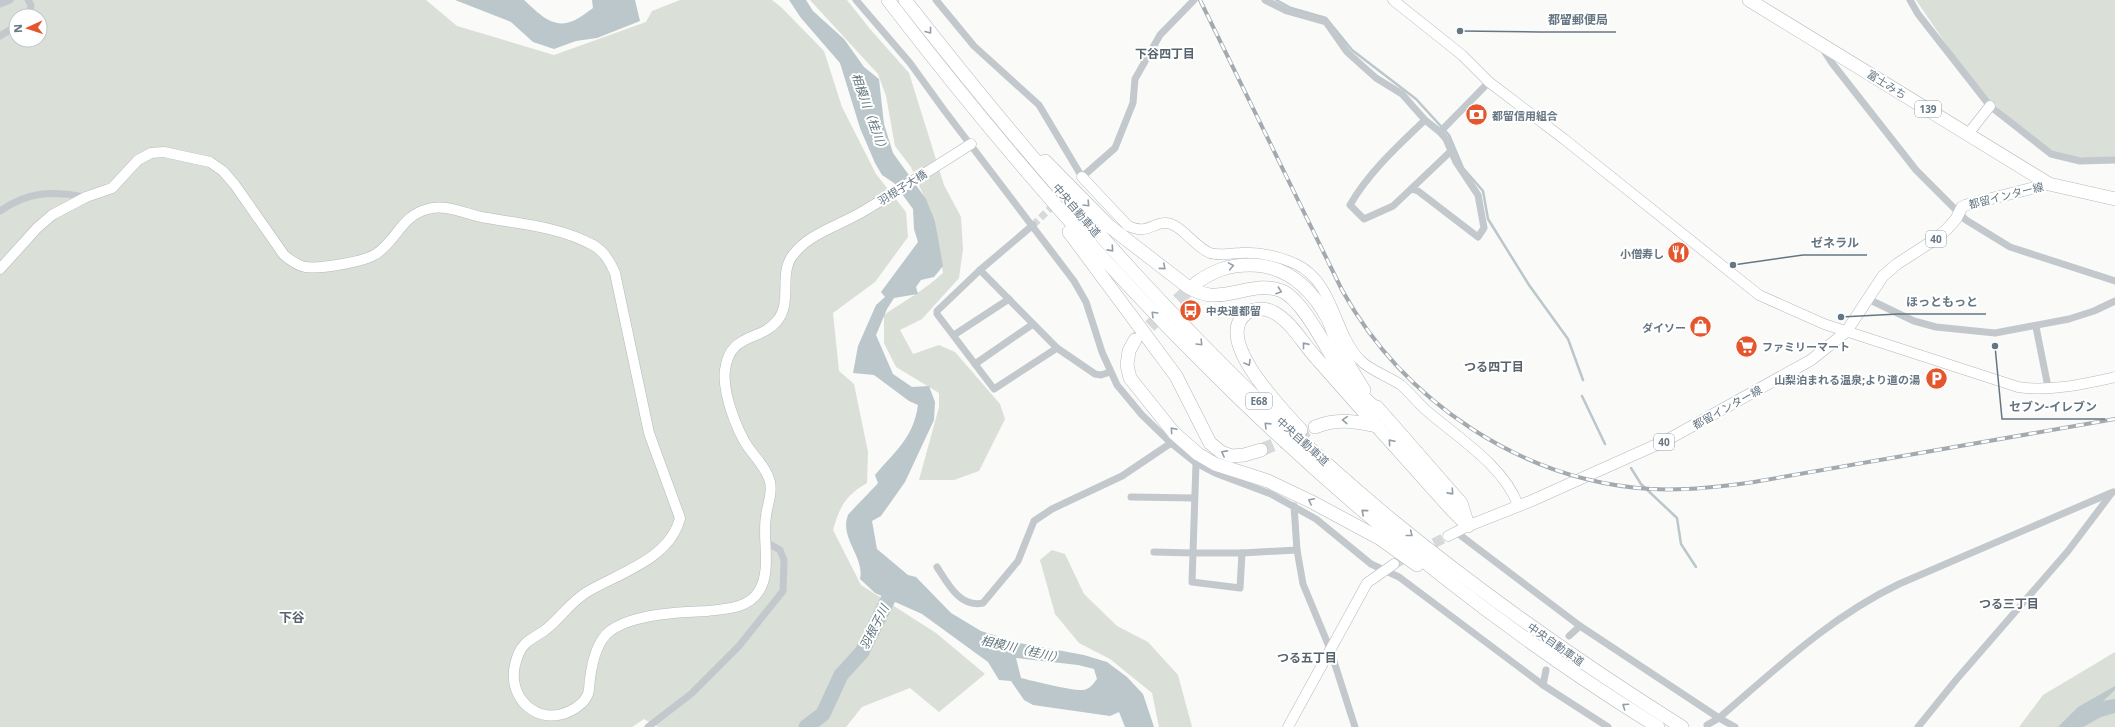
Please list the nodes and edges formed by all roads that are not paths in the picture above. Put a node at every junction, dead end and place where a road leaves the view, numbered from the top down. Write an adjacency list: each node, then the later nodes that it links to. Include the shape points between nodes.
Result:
1 (10, 0): 11 (street)
2 (856, 0): 19 (street, via 910,63)
3 (888, 0): 20 (highway, 中央自動車道 / E68)
4 (905, 0): 13 (highway, 中央自動車道 / E68, one-way to 13)
5 (936, 0): 23 (street, via 974,46 1039,105)
6 (1194, 0): 23 (street, via 1160,36 1135,79 1132,103 1115,148)
7 (1265, 0): 16 (street, via 1287,11 1326,22 1347,52 1376,78 1402,94)
8 (1393, 0): 14 (street, via 1462,55)
9 (1749, 0): 12 (highway, 富士みち / 139)
10 (1910, 0): 15 (street, via 1918,14)
11 (0, 4)
12 (1820, 44): 18 (highway, 富士みち / 139); 29 (street, via 1916,170)
13 (964, 75): 48 (highway, one-way to 48, via 1109,226 1188,287 1210,295 1254,288 1275,289 1291,297 1307,317 1347,380); 59 (highway, 中央自動車道 / E68, one-way to 59, via 1017,141 1152,294 1286,426)
14 (1489, 82): 17 (street); 40 (street, via 1562,137 1759,295 1815,321)
15 (1990, 106): 18 (street); 22 (street, via 2051,154 2080,161)
16 (1425, 120): 17 (street); 25 (street, via 1393,151 1350,205 1364,219 1370,218 1393,206)
17 (1440, 132): 21 (street)
18 (1968, 134): 24 (highway, 富士みち / 139)
19 (971, 144): 30 (street); 62 (street, 羽根子大橋, via 860,213 803,244 791,256 787,266 785,307 780,318 768,332 748,336 729,355 725,370 726,386 739,431 770,480)
20 (1007, 148): 52 (highway, one-way to 20, via 1232,456 1221,452 1210,443 1176,376); 72 (highway, 中央自動車道 / E68, one-way to 20, via 1387,531 1278,436 1144,303)
21 (1452, 150): 25 (street); 25 (street, via 1456,162 1478,195 1484,228 1478,237)
22 (2115, 160)
23 (1082, 177): 58 (street, via 1128,226 1136,230 1144,231 1165,223 1173,224 1212,254 1246,253 1273,256 1297,264 1309,273 1328,297 1352,351 1361,361 1402,386 1420,405 1469,446 1509,486)
24 (2049, 184): 27 (highway, 富士みち / 139); 29 (main road, 都留インター線 / 40, via 1966,205)
25 (1411, 188)
26 (86, 197): 28 (street, via 70,194 29,195); 31 (street, 羽根子大橋, via 52,215); 62 (street, 羽根子大橋, via 112,188 138,160 151,153 164,152 192,156 210,162 223,171 284,255 293,263 306,267 363,260 376,254 403,222 416,212 430,208 448,209 557,231 594,246 609,258 619,288 656,451 680,518 678,529 670,540 643,562 569,604 548,628 524,644 518,654 513,681 522,703 536,714 558,717 579,706 588,696 591,670 599,647 608,632 637,619 680,612 732,609 752,599 763,582)
27 (2115, 199)
28 (0, 211)
29 (1958, 214): 33 (street, via 2010,247); 36 (main road, 都留インター線 / 40, via 1952,225 1934,240 1889,270)
30 (1033, 225): 32 (street); 45 (street, via 1074,281 1086,302)
31 (0, 269)
32 (980, 270): 35 (street); 41 (street, via 938,311 937,314)
33 (2115, 281)
34 (1196, 283): 48 (highway, one-way to 48, via 1223,268 1238,265 1273,267 1296,280 1318,304 1345,359)
35 (1009, 299): 38 (street); 41 (street)
36 (1868, 299): 39 (street, via 1886,310 1936,327 1995,333); 40 (main road, 都留インター線 / 40)
37 (2115, 301): 39 (street, via 2094,311)
38 (1034, 324): 43 (street); 44 (street)
39 (2036, 327): 47 (street)
40 (1846, 332): 47 (street, via 1994,380 2027,388); 58 (main road, 都留インター線 / 40, via 1811,360 1667,440)
41 (954, 335): 44 (street)
42 (1135, 340): 72 (highway, one-way to 42, via 1379,538 1289,490 1215,464 1198,454 1174,433 1130,378 1126,365)
43 (1058, 348): 44 (street, via 994,389); 45 (street, via 1095,374)
44 (975, 364)
45 (1110, 372): 51 (street, via 1117,385 1142,415)
46 (2115, 377): 47 (street)
47 (2048, 387)
48 (1381, 413): 60 (highway, one-way to 60, via 1461,503)
49 (1377, 426): 50 (highway, one-way to 50, via 1339,420); 59 (highway, one-way to 59, via 1284,319 1271,311 1259,309 1250,311 1240,319 1236,332 1239,345 1250,367 1272,398 1311,441 1338,464); 60 (highway, one-way to 49)
50 (1315, 427)
51 (1171, 443): 53 (street); 68 (street, via 1122,476 1052,509 1034,521 1018,561 983,603 971,605 960,598)
52 (1261, 450)
53 (1196, 463): 56 (street); 57 (street)
54 (2114, 490): 76 (street, via 1899,584 1867,601 1812,638); 85 (street, via 2068,551)
55 (1131, 497): 56 (street)
56 (1194, 498): 65 (street)
57 (1294, 506): 63 (street); 69 (street, via 1316,519 1371,564)
58 (1518, 506): 60 (main road, 都留インター線 / 40)
59 (1394, 521): 83 (highway, 中央自動車道 / E68, one-way to 83, via 1538,632)
60 (1468, 526): 61 (street)
61 (1452, 534): 70 (street)
62 (766, 542): 78 (street, via 780,550 784,560 783,591 739,646 691,694)
63 (1297, 550): 66 (street); 73 (street, via 1303,584)
64 (1154, 552): 65 (street)
65 (1193, 553): 66 (street); 66 (street, via 1192,582 1240,588)
66 (1242, 553)
67 (1394, 564): 69 (street)
68 (937, 567)
69 (1384, 570): 73 (street, via 1367,583); 75 (street, via 1399,577)
70 (1580, 626): 71 (street); 76 (street)
71 (1568, 636)
72 (1532, 643): 82 (highway, 中央自動車道 / E68, one-way to 72)
73 (1330, 649): 79 (street); 80 (street)
74 (1546, 670): 75 (street)
75 (1543, 685): 81 (street)
76 (1719, 718): 77 (street); 84 (street)
77 (1707, 725)
78 (648, 727)
79 (1288, 727)
80 (1355, 727)
81 (1608, 727)
82 (1658, 727)
83 (1682, 727)
84 (1735, 727)
85 (1918, 727)

